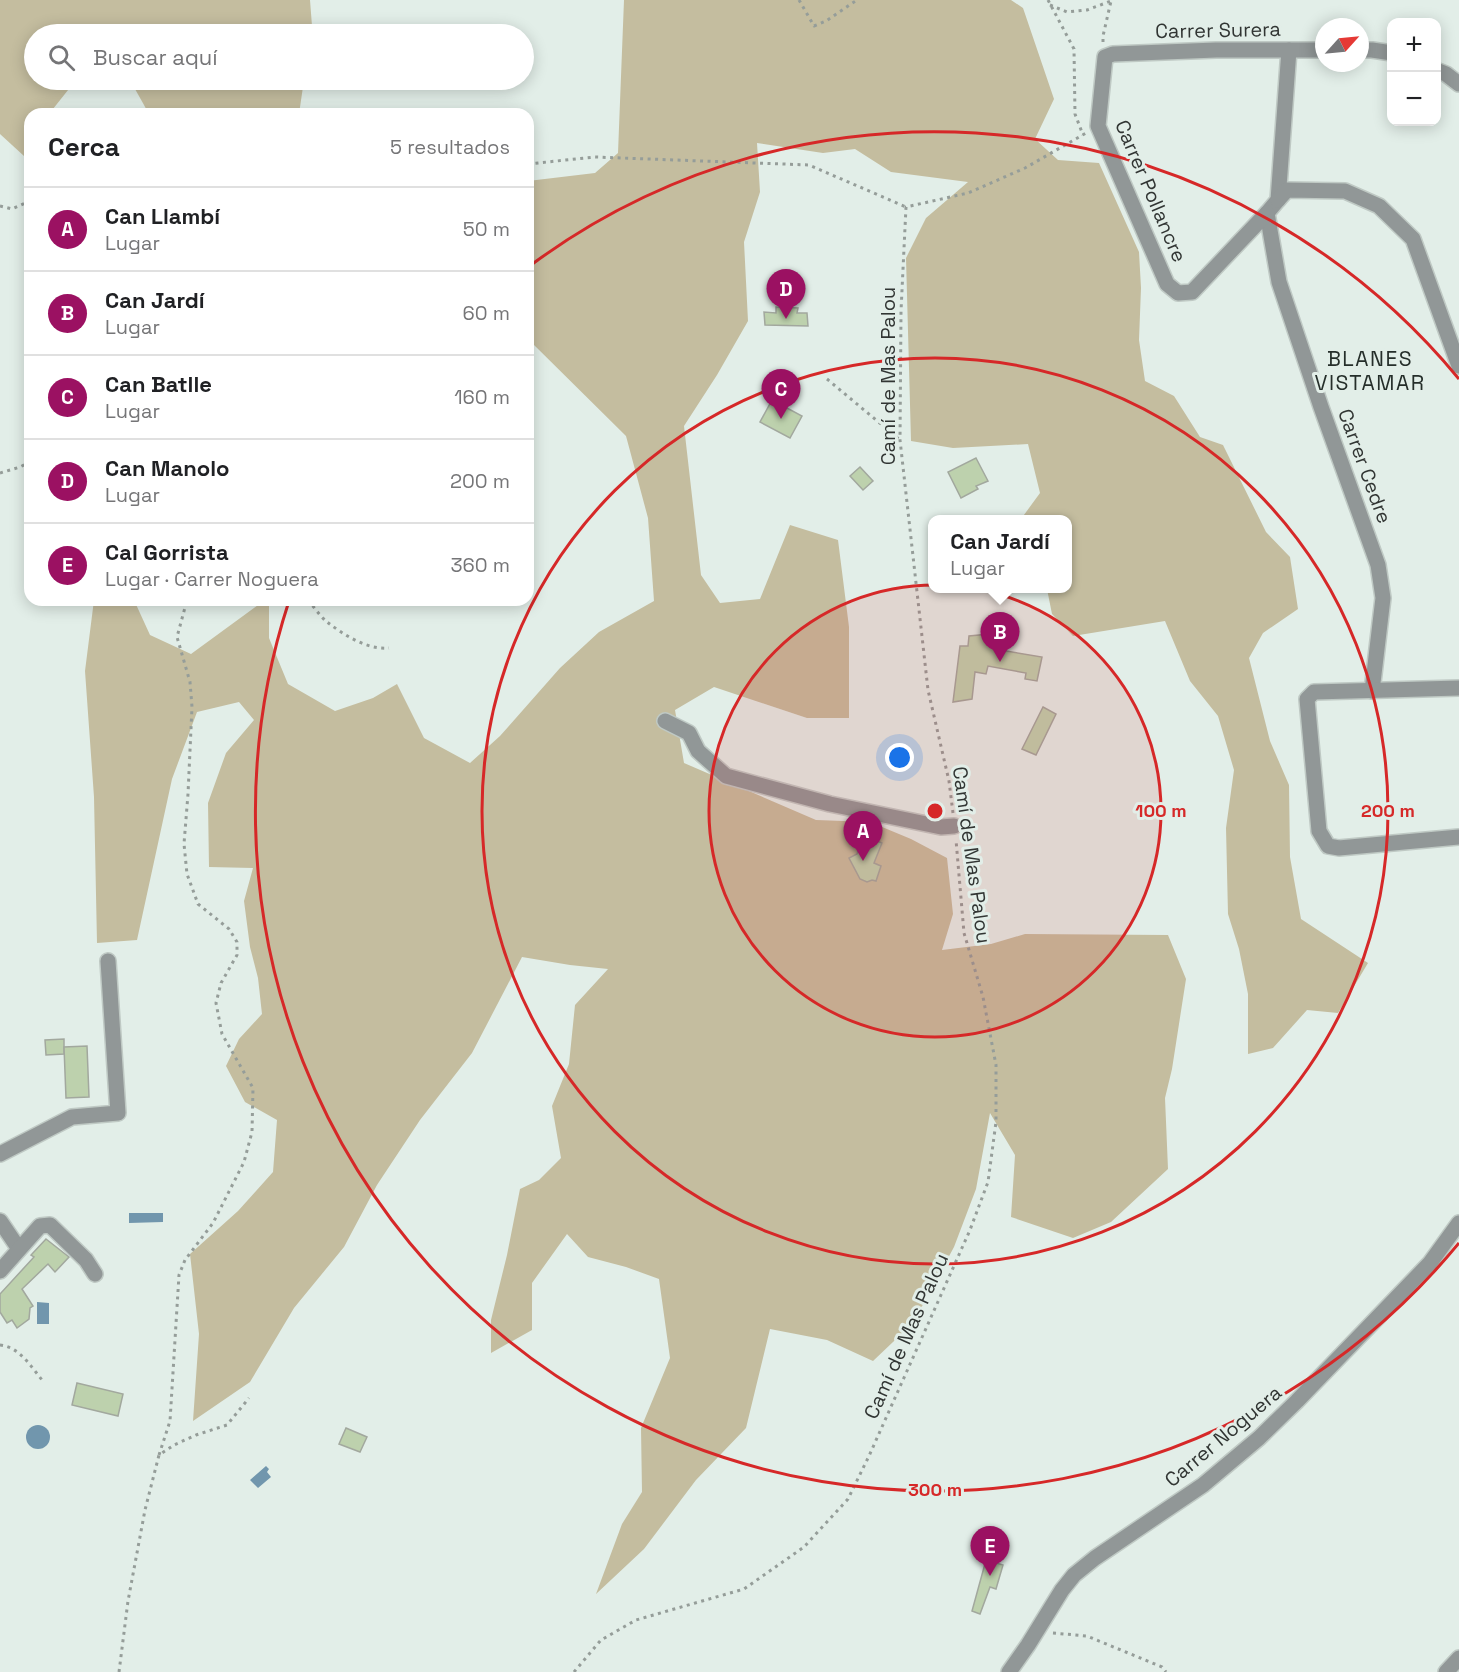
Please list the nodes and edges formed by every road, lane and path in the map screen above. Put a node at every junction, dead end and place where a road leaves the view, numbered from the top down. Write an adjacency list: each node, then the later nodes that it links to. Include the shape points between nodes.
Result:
1 (799, 0): 2 (path, via 814,26)
2 (857, 0)
3 (1048, 0): 5 (path)
4 (1111, 1): 5 (path, via 1088,10 1067,12); 10 (path, via 1103,36)
5 (1050, 5): 14 (path, via 1074,49 1075,114)
6 (1289, 50): 7 (street, Carrer Surera); 10 (street, Carrer Surera); 16 (street)
7 (1315, 50)
8 (1369, 51): 9 (street)
9 (1387, 52)
10 (1109, 55): 13 (street, Carrer Pollancre)
11 (1441, 72): 12 (street)
12 (1459, 84)
13 (1098, 126): 14 (path); 20 (street, Carrer Pollancre, via 1167,284 1178,293 1192,292)
14 (1083, 135): 19 (path, via 968,194)
15 (534, 163): 19 (path, via 595,157 808,165)
16 (1278, 200): 20 (street); 21 (street, via 1287,190 1345,191 1379,206 1413,239)
17 (24, 204): 18 (path, via 12,209)
18 (0, 206)
19 (906, 207): 23 (path, Camí de Mas Palou)
20 (1267, 213): 30 (street, Carrer Cedre, via 1279,282 1378,565 1383,598)
21 (1459, 366)
22 (827, 379): 23 (path)
23 (900, 440): 32 (path, Camí de Mas Palou, via 928,690 949,781)
24 (24, 465): 25 (path)
25 (0, 473)
26 (185, 606): 44 (path, via 177,637 190,682 192,707 184,844 187,874 198,904 229,929 237,942 237,956 221,983 216,1003 222,1034 253,1088 252,1132 244,1162 213,1223 184,1260 179,1275 170,1421)
27 (313, 606): 28 (path, via 327,622 359,642 377,649)
28 (388, 648)
29 (1459, 688): 30 (street)
30 (1372, 691): 33 (street, via 1314,693 1306,699 1319,831 1328,846 1339,848)
31 (665, 721): 32 (street, via 689,733 698,751 726,776 830,804 941,827)
32 (954, 826): 48 (path, Camí de Mas Palou, via 964,933 983,997 996,1065 996,1122 988,1182 927,1327 848,1499 804,1547 744,1589 636,1620 601,1640)
33 (1459, 837)
34 (108, 961): 35 (street, via 118,1113 72,1117)
35 (0, 1154)
36 (0, 1221): 38 (street)
37 (1459, 1223): 45 (street, Carrer Noguera, via 1430,1263 1259,1438 1203,1485 1074,1575)
38 (19, 1249): 39 (street); 40 (street, via 40,1226 50,1225 86,1260)
39 (0, 1271)
40 (95, 1275)
41 (0, 1345): 42 (path, via 18,1352)
42 (43, 1381)
43 (249, 1398): 44 (path, via 227,1425 196,1435)
44 (159, 1455): 47 (path, via 142,1521)
45 (1036, 1632): 49 (street, Carrer Noguera); 50 (path, via 1087,1636)
46 (1459, 1658): 51 (street)
47 (119, 1672)
48 (574, 1672)
49 (1009, 1672)
50 (1166, 1672)
51 (1446, 1672)

